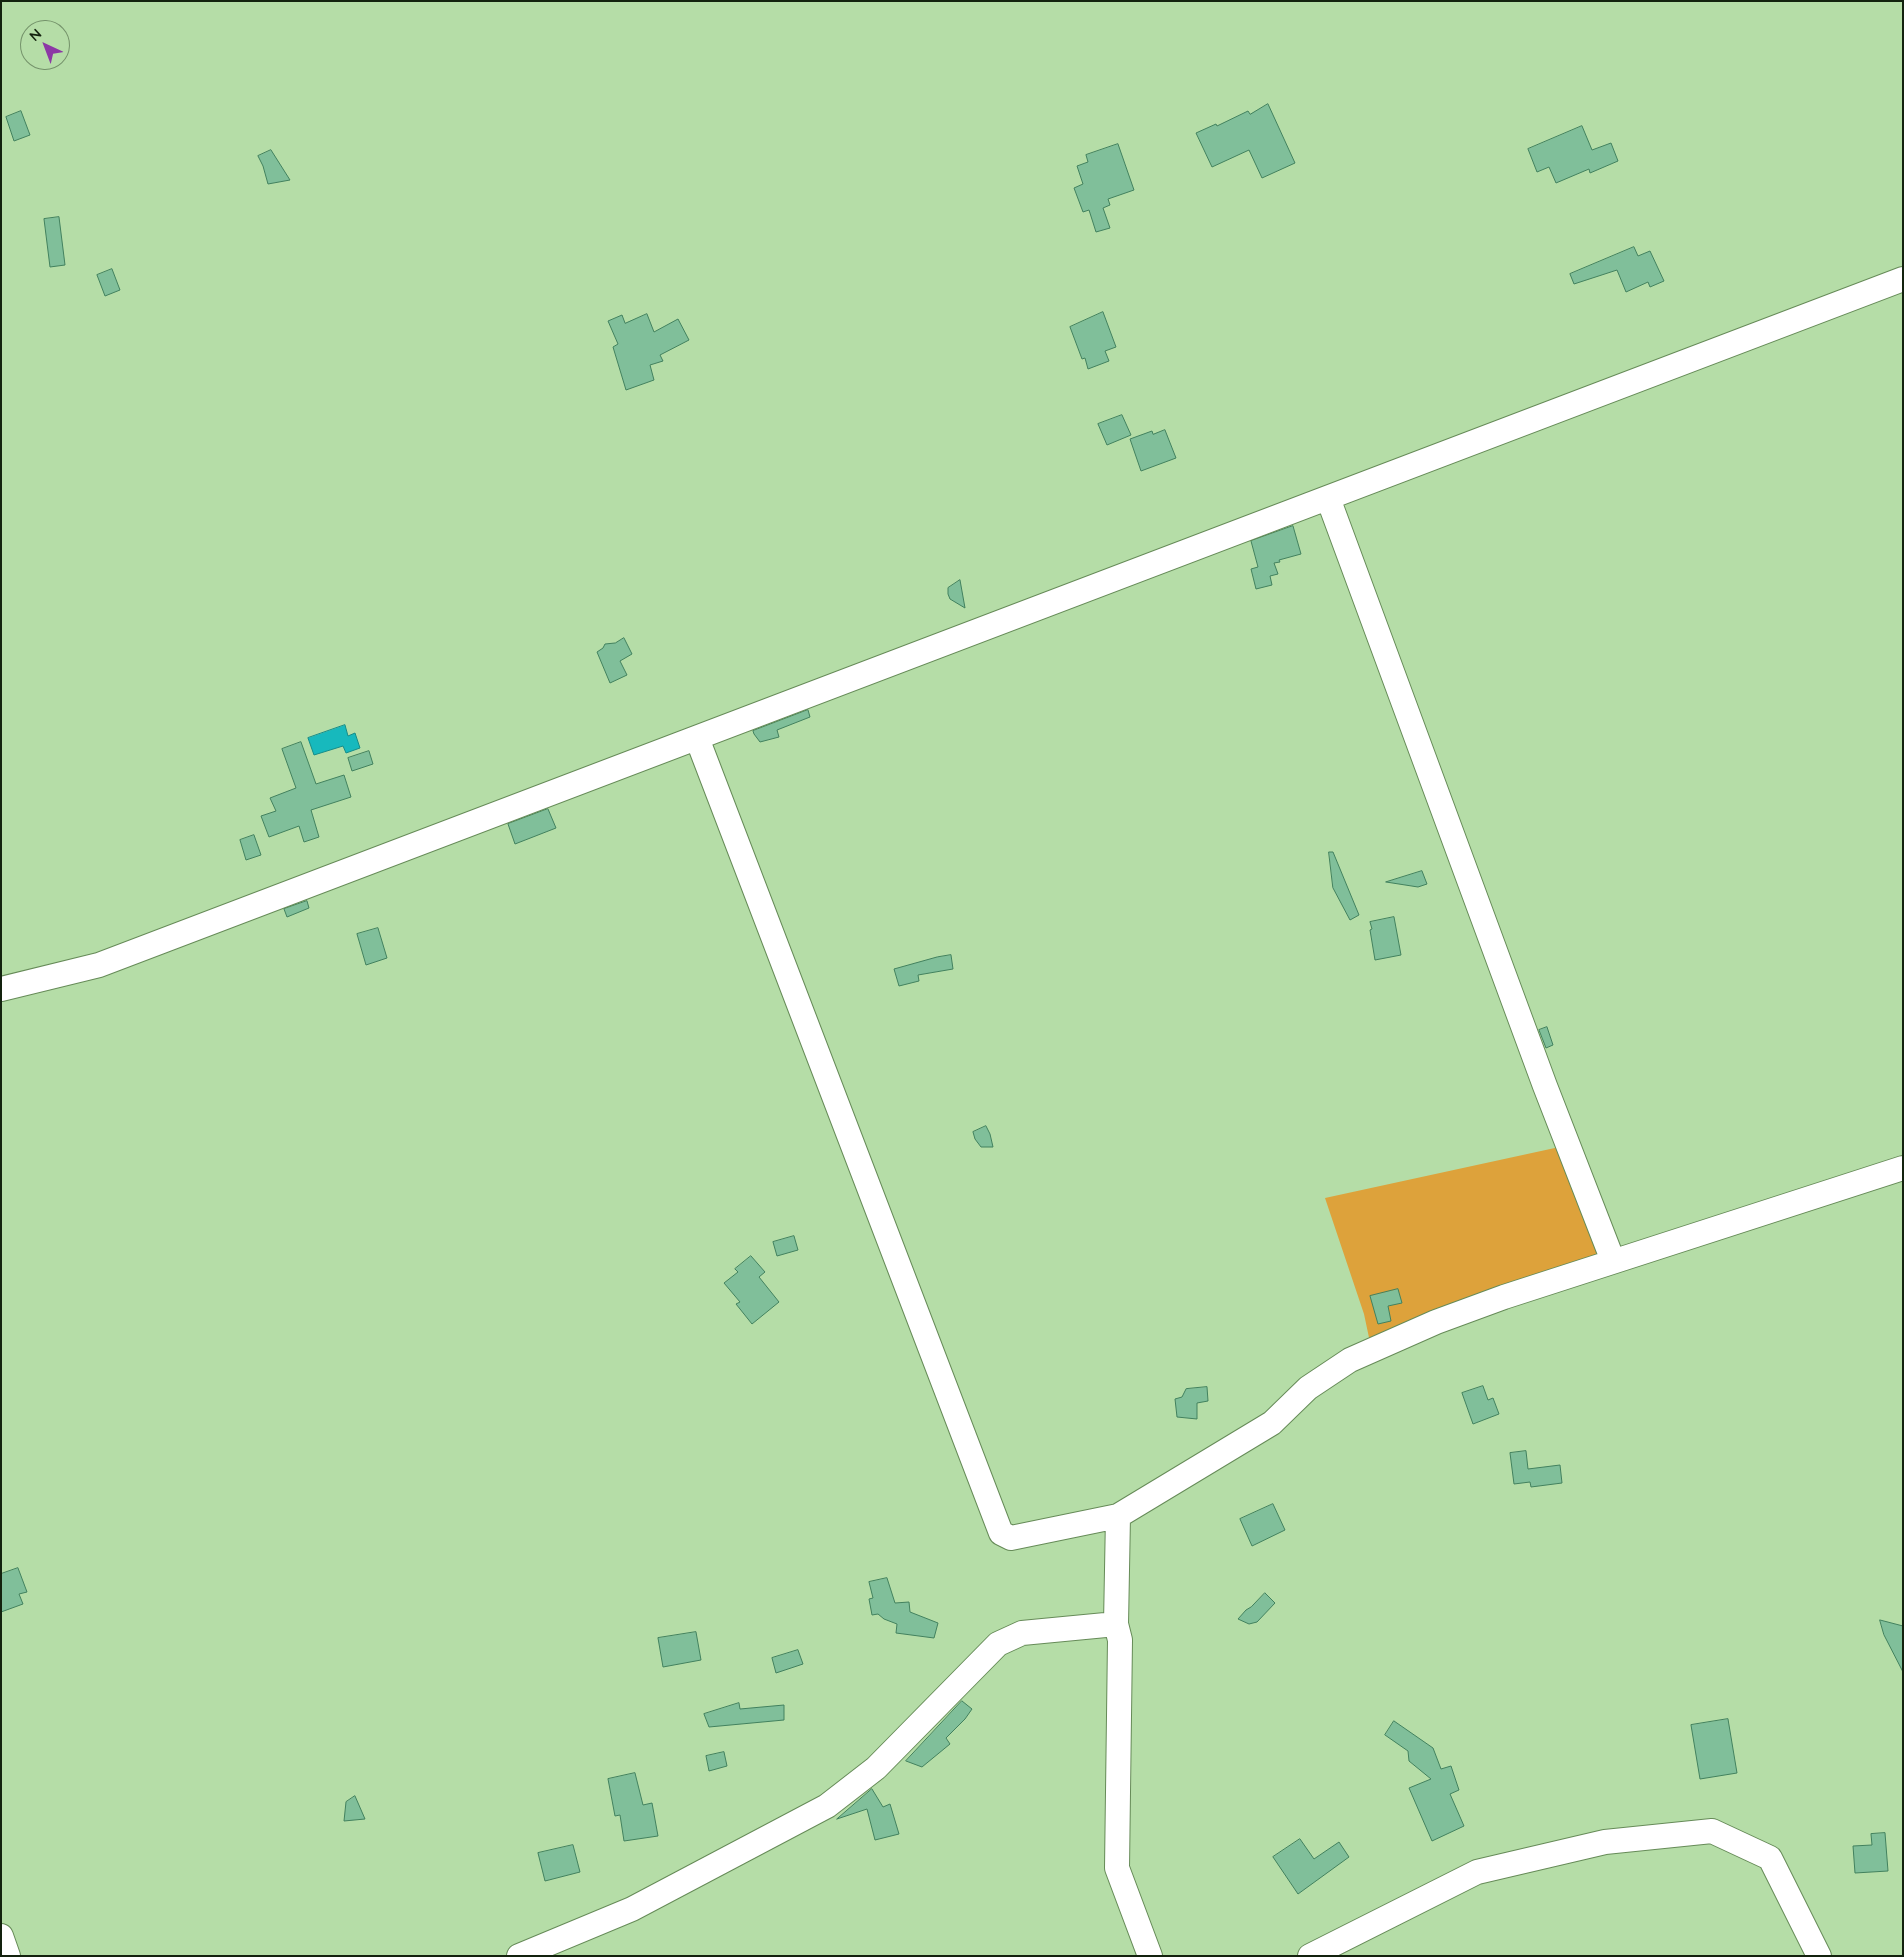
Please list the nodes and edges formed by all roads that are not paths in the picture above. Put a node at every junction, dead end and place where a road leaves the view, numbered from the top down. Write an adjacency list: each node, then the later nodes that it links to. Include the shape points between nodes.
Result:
1 (1903, 279): 2 (street)
2 (1328, 498): 3 (street); 6 (street)
3 (697, 738): 4 (street, via 99,965); 7 (street, via 1001,1533 1011,1538)
4 (1, 989)
5 (1903, 1168): 6 (street)
6 (1613, 1261): 7 (street, via 1436,1322 1350,1360 1308,1388 1272,1423)
7 (1118, 1516): 8 (street)
8 (1116, 1624): 11 (street, via 1022,1632 998,1644 876,1768 827,1806 632,1909); 12 (street, via 1120,1640 1117,1868)
9 (1, 1936): 10 (street)
10 (8, 1956)
11 (519, 1956)
12 (1150, 1956)
13 (1310, 1956): 14 (street, via 1477,1872 1605,1842 1712,1831 1770,1858)
14 (1819, 1956)

